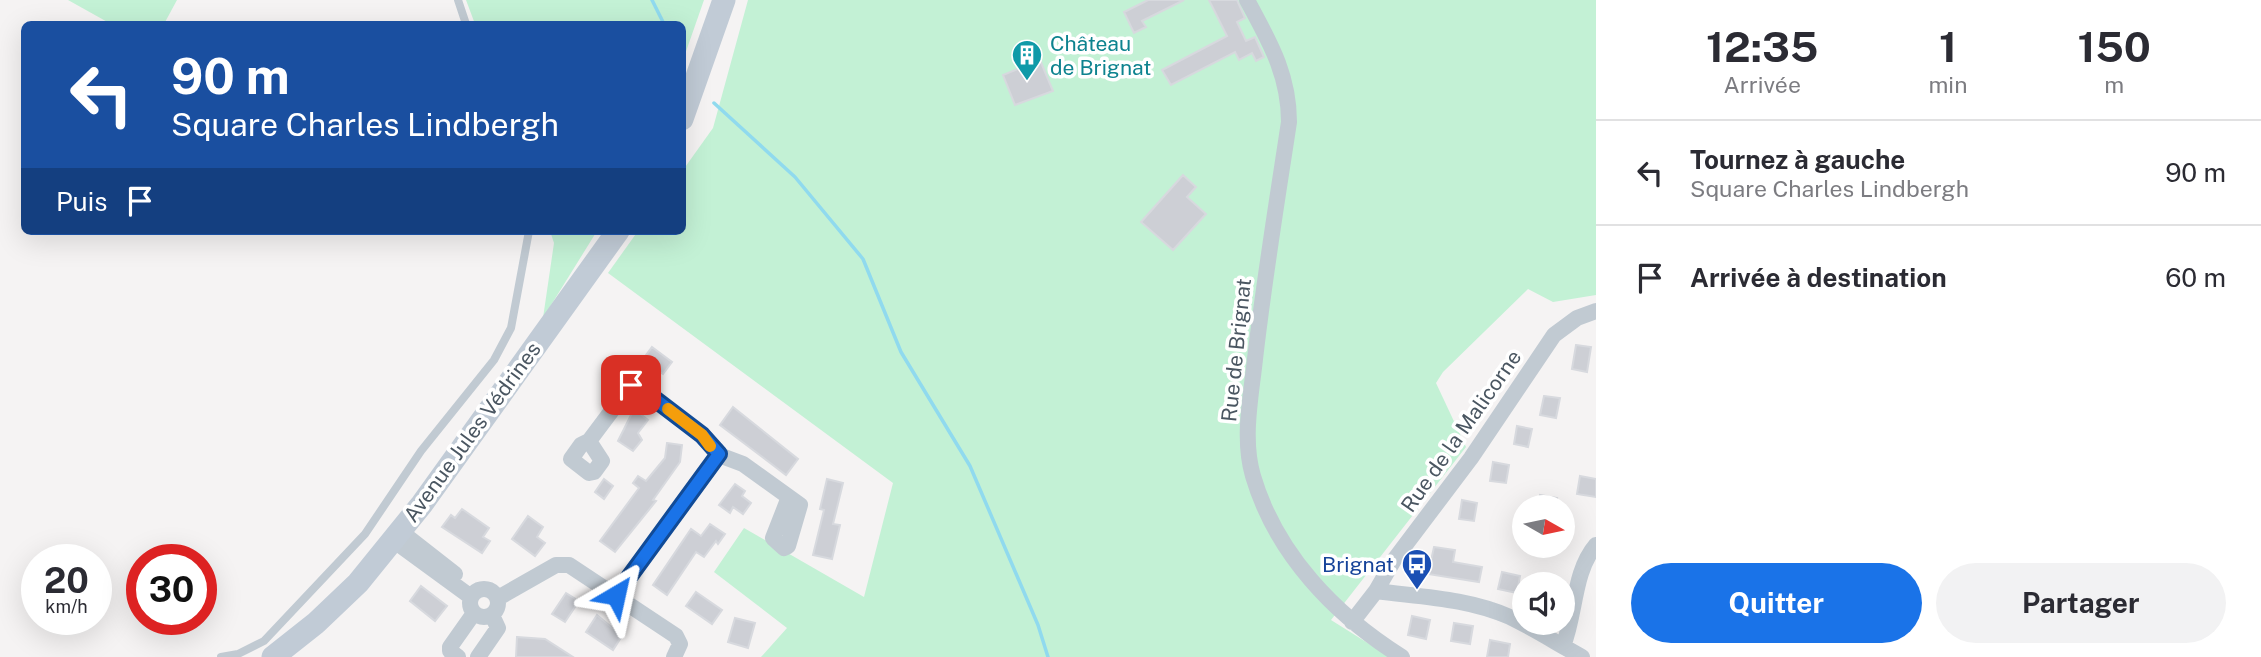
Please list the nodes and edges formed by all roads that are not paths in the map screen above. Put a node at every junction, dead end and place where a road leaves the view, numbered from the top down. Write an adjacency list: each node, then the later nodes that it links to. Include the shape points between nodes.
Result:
1 (458, 0): 4 (lane)
2 (724, 0): 5 (main road)
3 (1247, 0): 19 (street, Rue de Brignat, via 1275,51 1289,98 1250,408 1252,474 1276,531 1307,576)
4 (465, 21)
5 (686, 108)
6 (528, 235): 22 (lane, via 511,328 494,360 421,451 365,534 264,641)
7 (615, 235): 12 (main road, Avenue Jules Védrines)
8 (1596, 311): 14 (street, Rue de la Malicorne, via 1554,335)
9 (589, 441): 10 (street, via 631,385 702,435)
10 (719, 454): 11 (street, via 743,464); 15 (street)
11 (789, 497)
12 (396, 535): 17 (street); 20 (main road, Avenue Jules Védrines, via 358,583)
13 (1596, 545): 21 (street, via 1583,565)
14 (1376, 591): 19 (street, Rue de la Malicorne); 21 (street, via 1472,605 1510,617)
15 (616, 595): 16 (street, via 569,565 555,565); 27 (street, via 676,636 680,644)
16 (498, 598): 17 (street, via 488,589); 18 (street)
17 (473, 600): 18 (street, via 482,617); 25 (street, via 450,647)
18 (492, 615): 26 (street, via 498,628)
19 (1352, 622): 28 (street, Rue de Brignat)
20 (316, 623): 23 (main road, Avenue Jules Védrines); 24 (main road, Avenue Jules Védrines)
21 (1563, 646): 29 (street)
22 (221, 657)
23 (273, 657)
24 (287, 657)
25 (458, 657)
26 (478, 657)
27 (674, 657)
28 (1402, 657)
29 (1582, 657)

